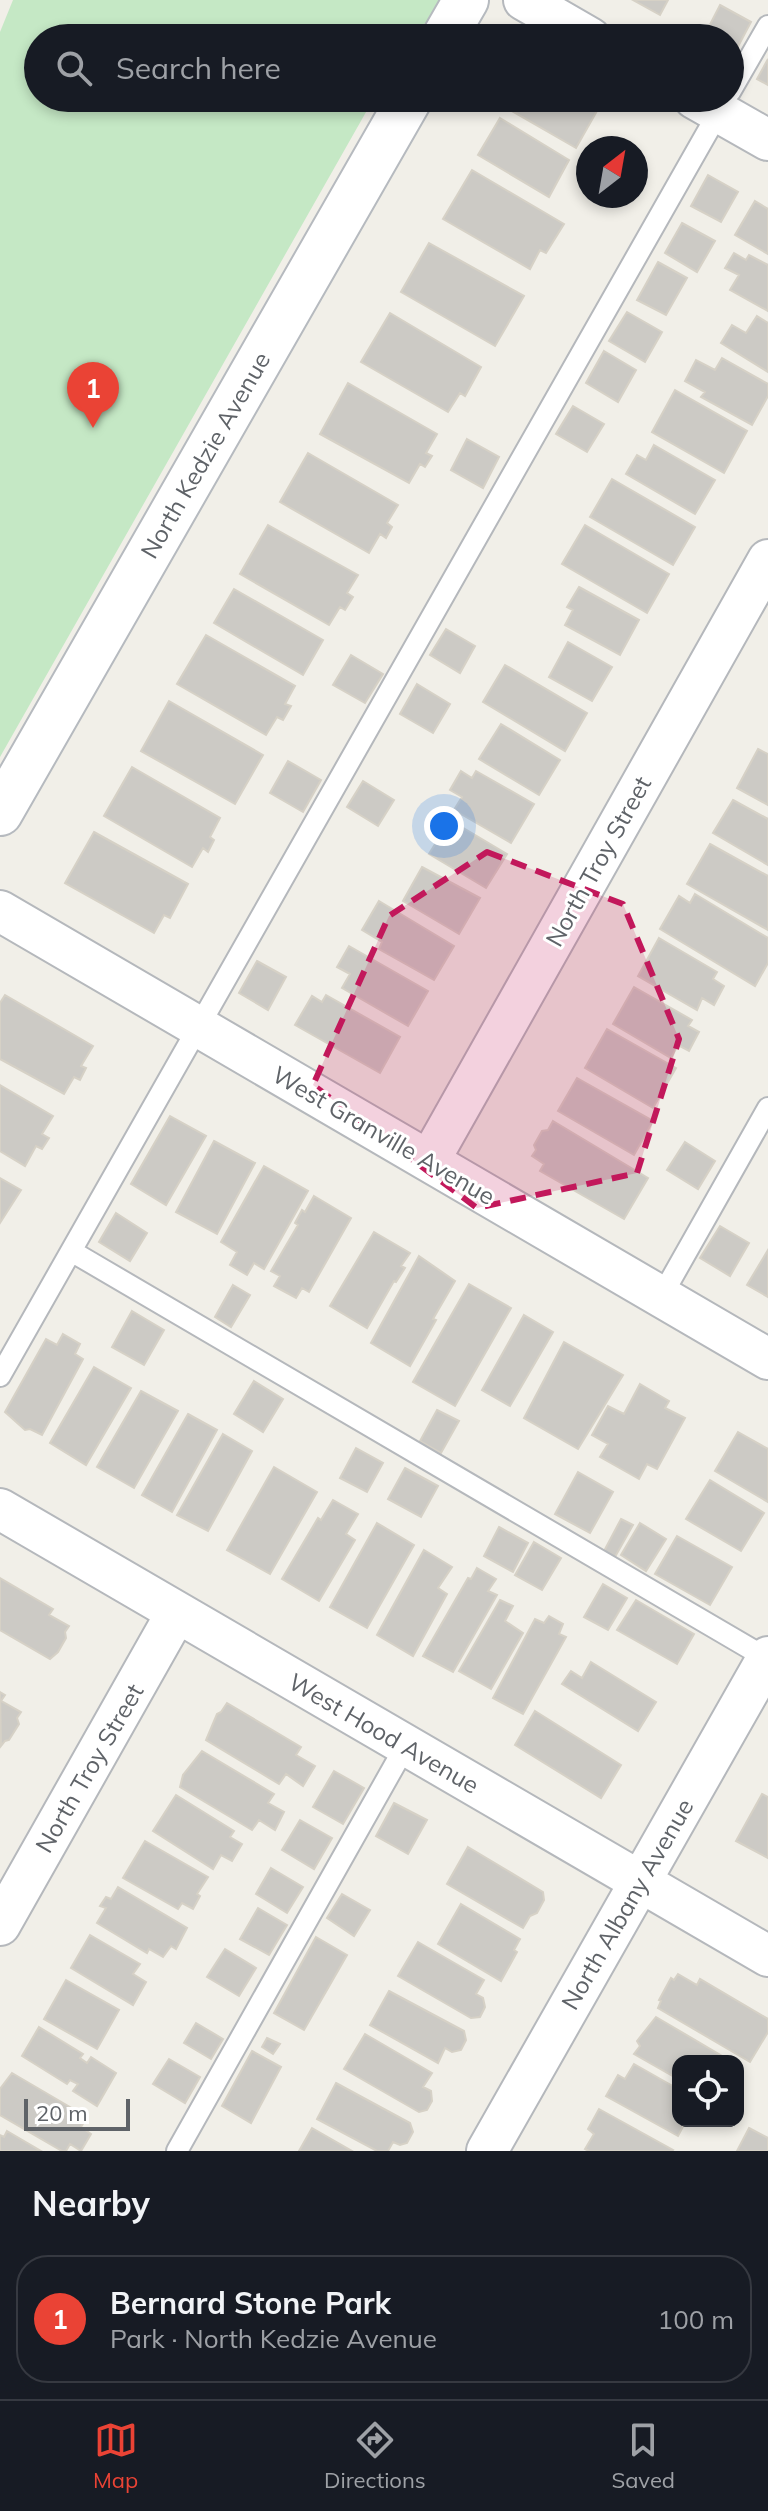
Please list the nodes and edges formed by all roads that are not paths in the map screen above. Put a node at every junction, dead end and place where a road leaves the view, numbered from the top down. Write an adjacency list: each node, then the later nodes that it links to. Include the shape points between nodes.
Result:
1 (466, 0): 3 (street)
2 (524, 0): 4 (street)
3 (452, 24)
4 (566, 24)
5 (768, 26): 6 (lane)
6 (744, 62)
7 (402, 112): 12 (street, North Kedzie Avenue)
8 (711, 112): 14 (lane)
9 (733, 112): 10 (street)
10 (768, 140)
11 (768, 560): 16 (street, North Troy Street)
12 (0, 813)
13 (0, 911): 14 (street, West Granville Avenue)
14 (198, 1027): 16 (street, West Granville Avenue); 17 (lane)
15 (768, 1108): 18 (lane)
16 (429, 1161): 18 (street, West Granville Avenue)
17 (71, 1251): 20 (lane); 23 (lane)
18 (661, 1297): 19 (street, West Granville Avenue)
19 (768, 1359)
20 (0, 1376)
21 (0, 1509): 22 (street, West Hood Avenue)
22 (177, 1612): 24 (street, West Hood Avenue); 26 (street, North Troy Street)
23 (768, 1658): 25 (street, North Albany Avenue)
24 (406, 1745): 25 (street, West Hood Avenue); 28 (lane)
25 (640, 1882): 27 (street, West Hood Avenue); 29 (street, North Albany Avenue)
26 (0, 1925)
27 (768, 1956)
28 (177, 2151)
29 (487, 2151)

